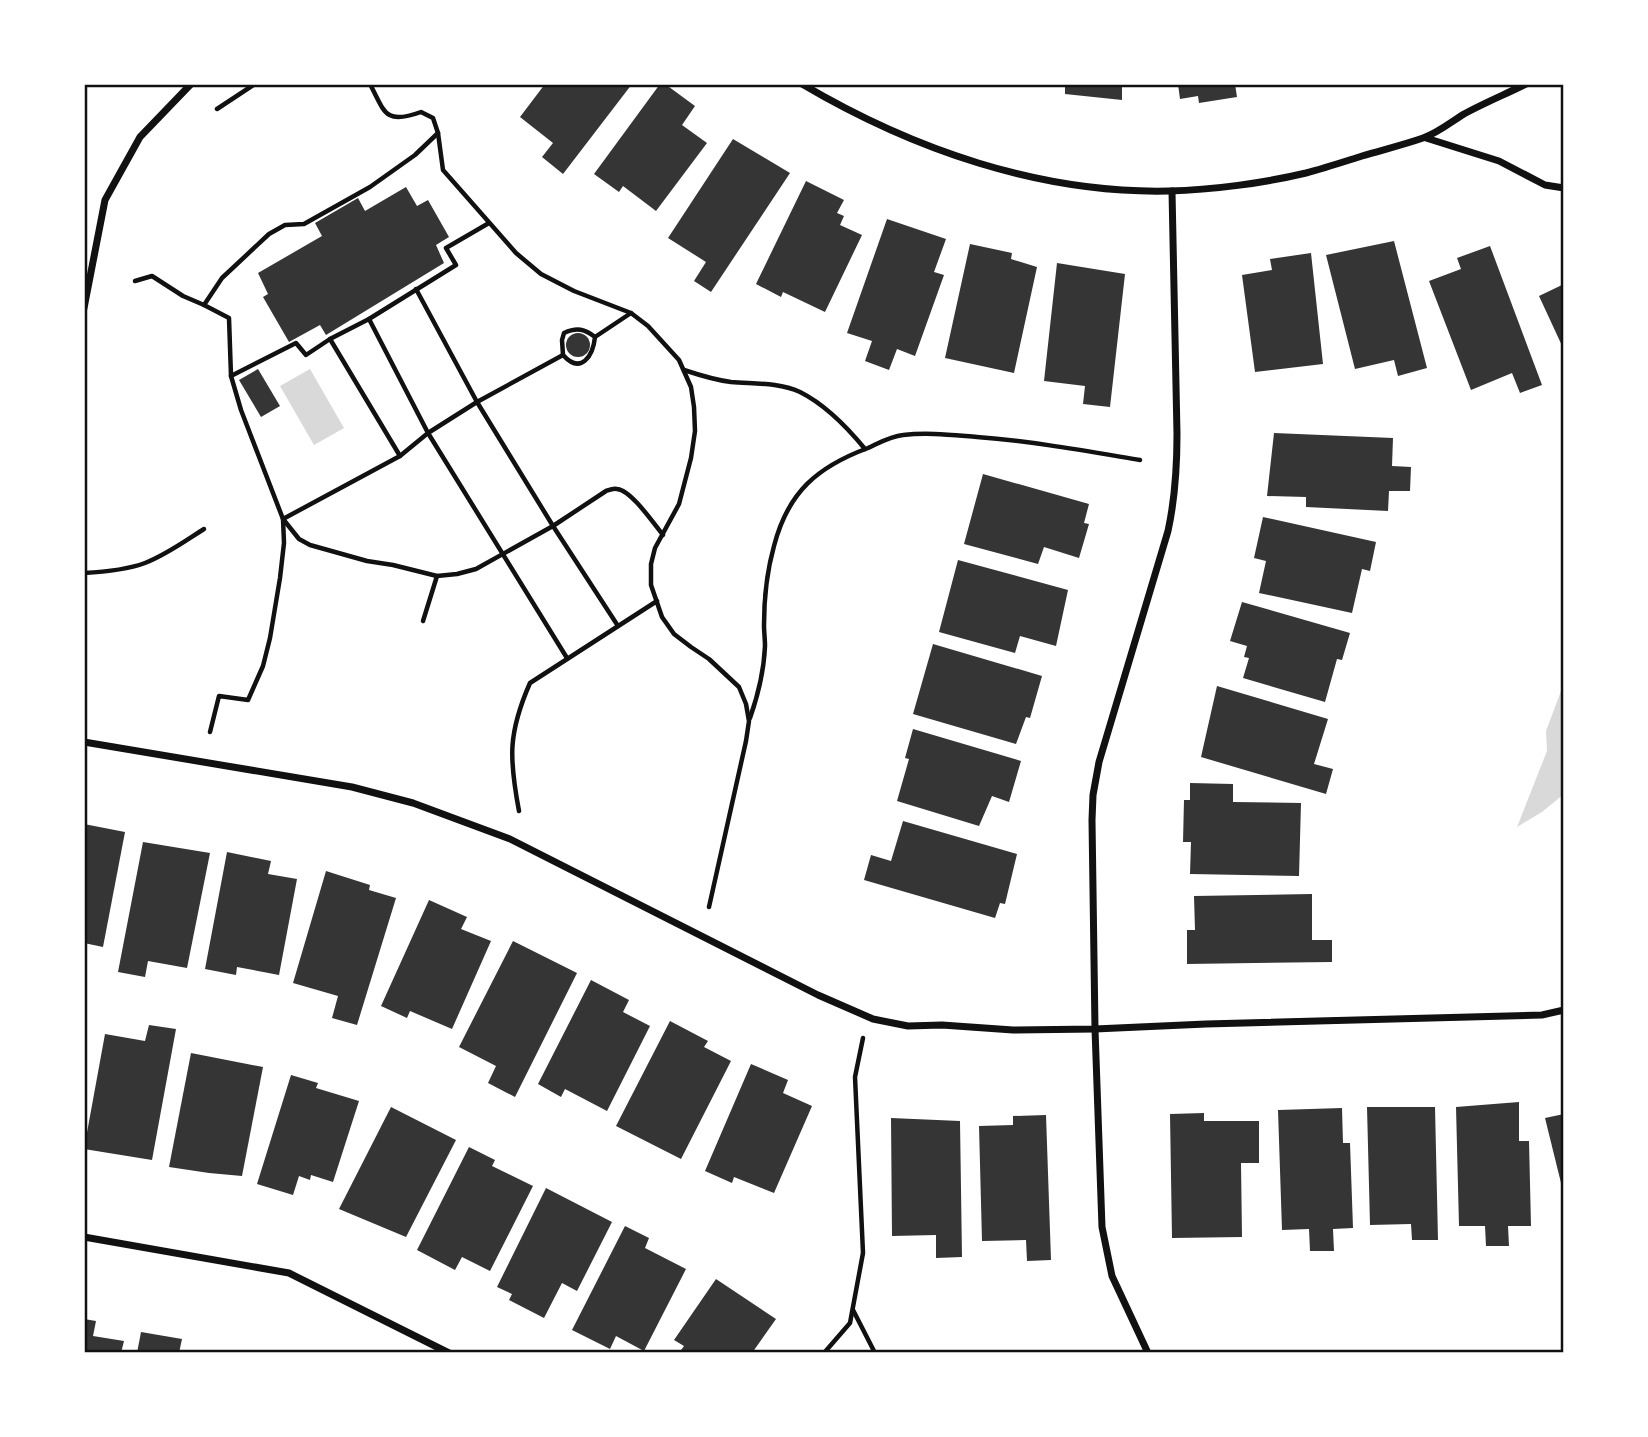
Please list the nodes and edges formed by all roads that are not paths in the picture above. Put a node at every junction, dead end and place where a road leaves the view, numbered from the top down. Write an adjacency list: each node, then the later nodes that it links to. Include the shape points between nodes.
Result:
1 (191, 84): 7 (street, via 141,137 105,200)
2 (802, 84): 6 (street, via 924,145 988,166 1082,186)
3 (1526, 84): 4 (street)
4 (1426, 138): 5 (street, via 1499,161 1545,185); 6 (street, via 1305,173)
5 (1564, 188)
6 (1172, 191): 10 (street, via 1177,473 1168,531 1098,762 1093,795)
7 (84, 309)
8 (84, 742): 10 (street, via 352,787 414,803 510,839 868,1016 908,1026)
9 (1564, 1010): 10 (street, via 1542,1015)
10 (1095, 1030): 13 (street, via 1102,1227 1112,1276)
11 (84, 1237): 12 (street, via 289,1273)
12 (449, 1353)
13 (1148, 1353)

